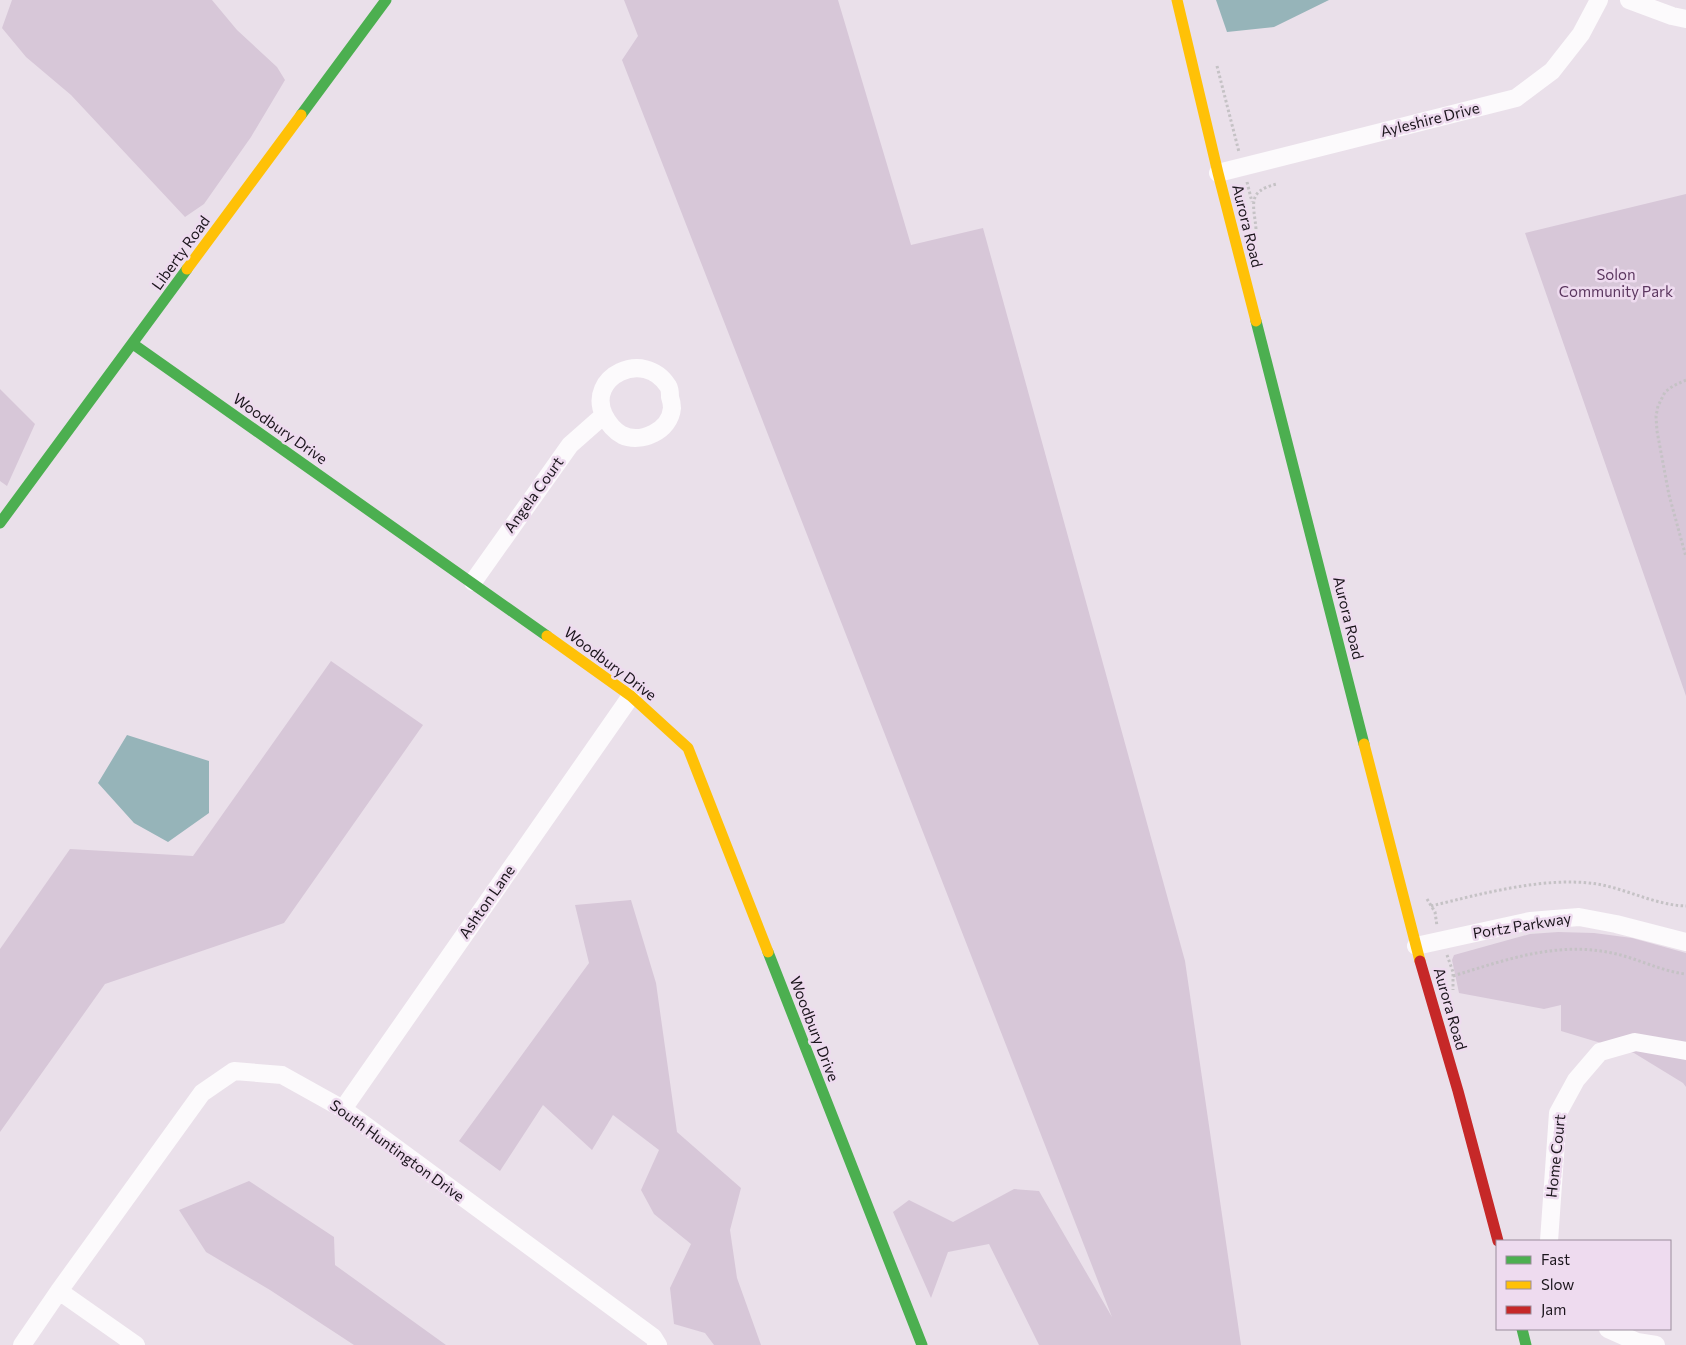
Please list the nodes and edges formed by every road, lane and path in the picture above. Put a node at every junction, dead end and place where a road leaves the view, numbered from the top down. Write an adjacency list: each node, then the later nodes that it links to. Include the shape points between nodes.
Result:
1 (386, 0): 9 (street, Liberty Road)
2 (1177, 0): 8 (street, Aurora Road)
3 (1599, 0): 8 (street, Ayleshire Drive, via 1581,34 1552,71 1516,98)
4 (1629, 0): 5 (street)
5 (1686, 19)
6 (1214, 57): 7 (path)
7 (1236, 142)
8 (1218, 174): 19 (street, Aurora Road)
9 (133, 344): 12 (street, Liberty Road); 14 (street, Woodbury Drive)
10 (1686, 380): 13 (path, via 1665,392 1658,406 1656,423 1669,495)
11 (604, 415): 11 (street, via 602,391 608,380 626,368 639,367 656,372 669,387 672,409 669,418 655,433 639,438 622,435 610,426); 14 (street, Angela Court, via 570,445)
12 (0, 523)
13 (1686, 557)
14 (473, 582): 15 (street, Woodbury Drive)
15 (631, 696): 23 (street, Ashton Lane); 32 (street, Woodbury Drive, via 688,748)
16 (1431, 906): 17 (path, via 1504,890 1570,883 1596,884)
17 (1686, 906)
18 (1686, 942): 19 (street, Portz Parkway, via 1579,917 1530,921)
19 (1416, 946): 24 (street, Aurora Road)
20 (1451, 966): 21 (path, via 1453,976 1540,951 1579,949 1612,953)
21 (1686, 974)
22 (1686, 1051): 25 (street, Home Court, via 1635,1042 1600,1052 1576,1080 1558,1113)
23 (343, 1109): 26 (street, South Huntington Drive, via 282,1074 234,1071 202,1093); 31 (street, South Huntington Drive, via 653,1337)
24 (1498, 1240)
25 (1549, 1240)
26 (59, 1291): 29 (street, South Huntington Drive); 30 (street)
27 (1522, 1330): 33 (street)
28 (1610, 1330): 34 (street, via 1637,1342)
29 (22, 1345)
30 (136, 1345)
31 (658, 1345)
32 (922, 1345)
33 (1526, 1345)
34 (1656, 1345)

